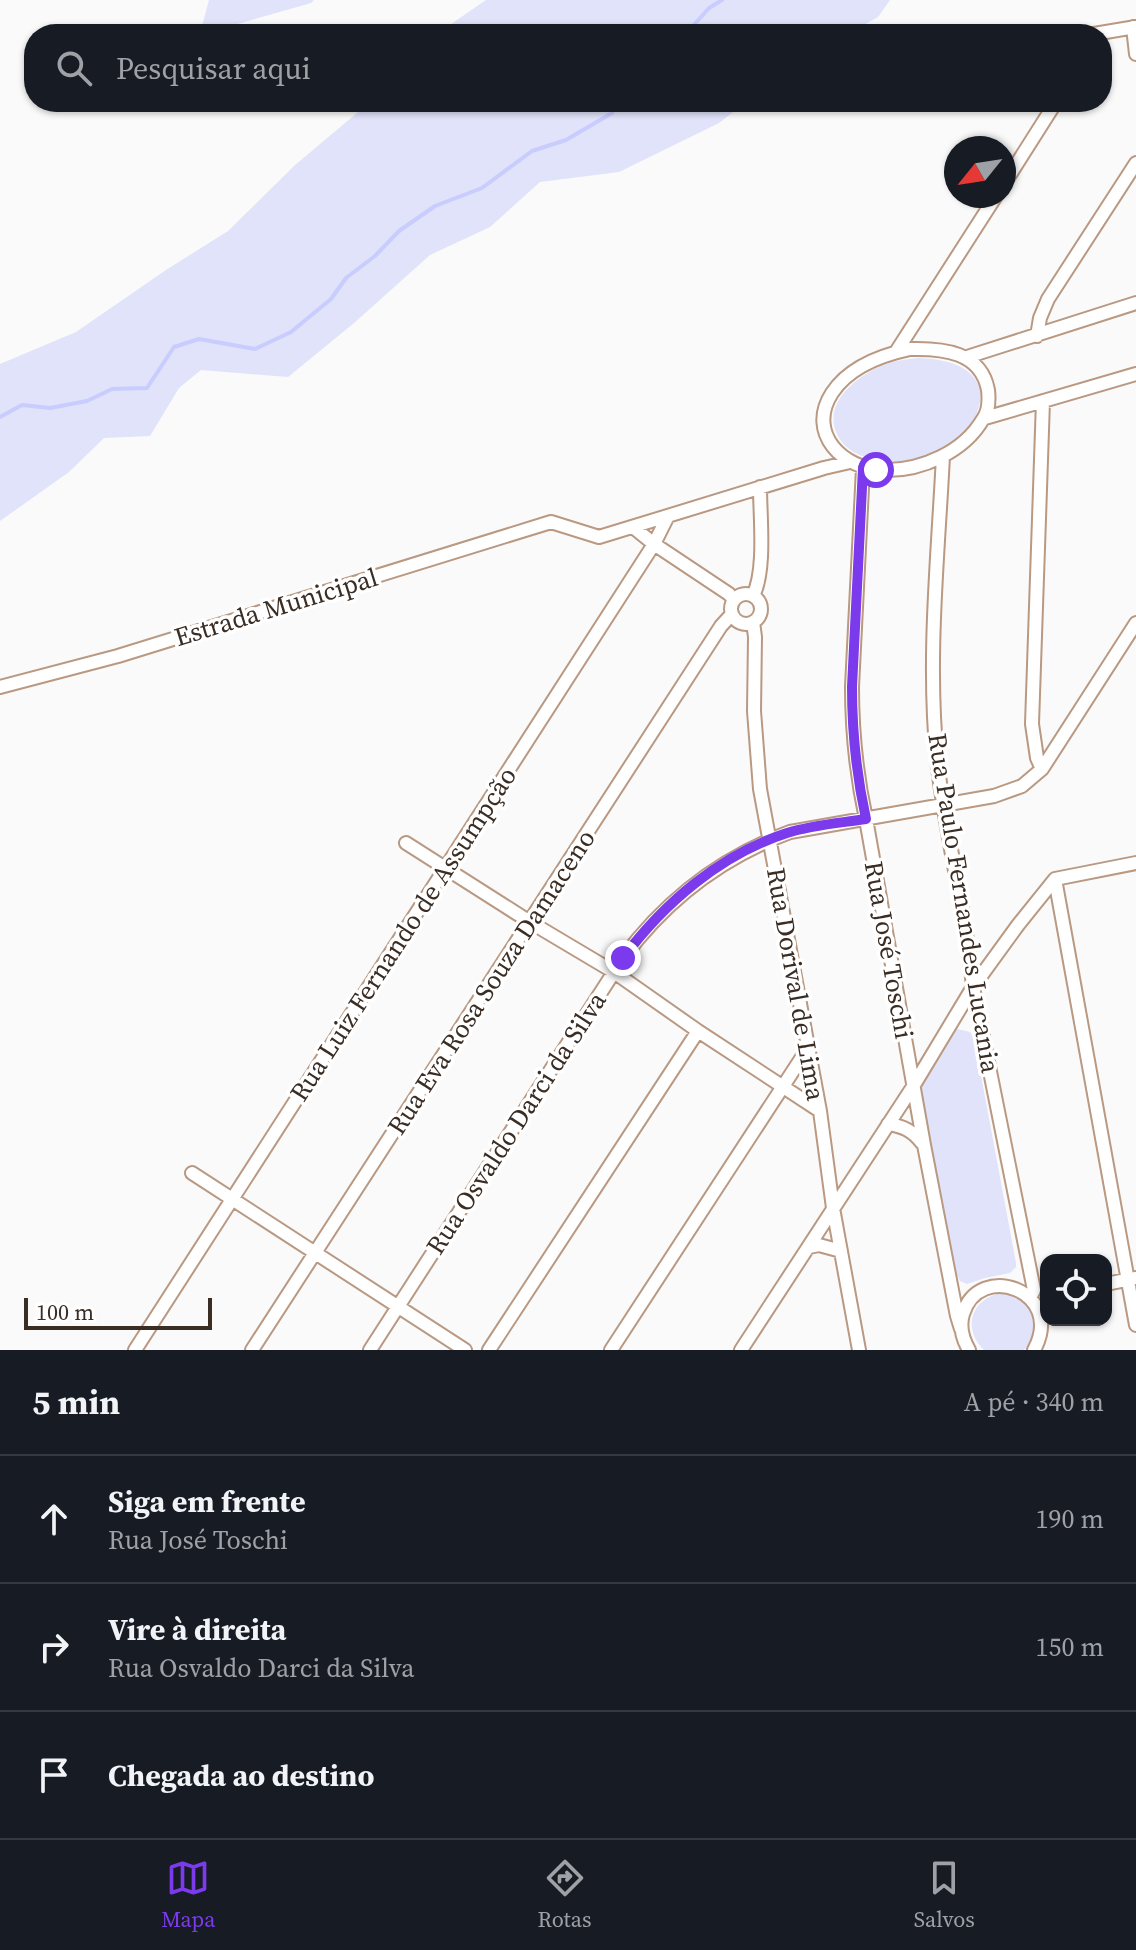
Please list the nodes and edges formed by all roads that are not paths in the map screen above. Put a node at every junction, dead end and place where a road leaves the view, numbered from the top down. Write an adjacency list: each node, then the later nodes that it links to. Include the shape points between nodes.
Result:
1 (1135, 27): 2 (street); 3 (street)
2 (1112, 31)
3 (1136, 54)
4 (1050, 112): 6 (street)
5 (1136, 163): 9 (street, via 1048,299)
6 (1016, 165)
7 (988, 208): 10 (street)
8 (1136, 303): 9 (street)
9 (1037, 336): 11 (street)
10 (896, 352): 11 (street, via 925,349); 16 (street, via 856,371 833,391 827,405 830,441)
11 (967, 357): 14 (street, via 987,387)
12 (1136, 374): 13 (street)
13 (1043, 401): 14 (street); 28 (street, via 1032,724)
14 (985, 418): 15 (street)
15 (943, 456): 17 (street, via 903,469); 29 (street, Rua Paulo Fernandes Lucania, via 934,657)
16 (850, 462): 17 (street); 18 (street)
17 (863, 468): 30 (street, Rua José Toschi, via 852,721)
18 (760, 487): 19 (street); 22 (street, via 760,571)
19 (668, 516): 20 (street); 21 (street, Rua Luiz Fernando de Assumpção)
20 (633, 527): 21 (street); 27 (street, Estrada Municipal, via 599,537 551,522 118,656)
21 (654, 544): 23 (street); 34 (street, Rua Luiz Fernando de Assumpção)
22 (753, 596): 23 (street); 25 (street, via 760,615)
23 (734, 600): 24 (street)
24 (732, 614): 25 (street, via 743,624); 36 (street, Rua Eva Rosa Souza Damaceno)
25 (753, 622): 31 (street, Rua Dorival de Lima, via 758,764)
26 (1136, 623): 28 (street, Rua Osvaldo Darci da Silva)
27 (0, 687)
28 (1042, 769): 29 (street, Rua Osvaldo Darci da Silva, via 1004,794)
29 (943, 806): 30 (street, Rua Osvaldo Darci da Silva); 38 (street, Rua Paulo Fernandes Lucania)
30 (866, 819): 31 (street, Rua Osvaldo Darci da Silva); 41 (street, Rua José Toschi)
31 (770, 840): 37 (street, Rua Osvaldo Darci da Silva, via 681,894 648,926); 40 (street, Rua Dorival de Lima)
32 (406, 843): 34 (street)
33 (1136, 863): 35 (street)
34 (445, 868): 36 (street); 47 (street, Rua Luiz Fernando de Assumpção)
35 (1055, 879): 38 (street); 52 (street)
36 (530, 922): 37 (street); 51 (street, Rua Eva Rosa Souza Damaceno)
37 (614, 972): 39 (street); 56 (street, Rua Osvaldo Darci da Silva)
38 (973, 987): 41 (street); 55 (street, Rua Paulo Fernandes Lucania)
39 (698, 1031): 42 (street); 65 (street)
40 (808, 1048): 42 (street); 43 (street, Rua Dorival de Lima)
41 (914, 1085): 44 (street); 45 (street, Rua José Toschi)
42 (782, 1086): 43 (street); 66 (street)
43 (820, 1111): 48 (street, Rua Dorival de Lima)
44 (888, 1124): 45 (street, via 909,1129); 48 (street)
45 (924, 1145): 60 (street, Rua José Toschi)
46 (192, 1173): 47 (street)
47 (232, 1199): 51 (street); 61 (street, Rua Luiz Fernando de Assumpção)
48 (833, 1208): 49 (street); 50 (street, Rua Dorival de Lima)
49 (809, 1247): 50 (street); 59 (street)
50 (841, 1251): 69 (street, Rua Dorival de Lima)
51 (315, 1253): 56 (street); 62 (street, Rua Eva Rosa Souza Damaceno)
52 (1132, 1279): 53 (street); 57 (street)
53 (1112, 1283)
54 (1040, 1298): 55 (street)
55 (1033, 1301): 58 (street, Rua Paulo Fernandes Lucania); 60 (street, via 1011,1287 990,1287 965,1308)
56 (398, 1307): 63 (street, Rua Osvaldo Darci da Silva); 64 (street)
57 (1136, 1325)
58 (1041, 1330): 70 (street); 71 (street)
59 (753, 1333): 67 (street); 68 (street)
60 (964, 1342)
61 (135, 1350)
62 (252, 1350)
63 (370, 1350)
64 (465, 1350)
65 (489, 1350)
66 (611, 1350)
67 (741, 1350)
68 (756, 1350)
69 (859, 1350)
70 (1034, 1350)
71 (1045, 1350)

